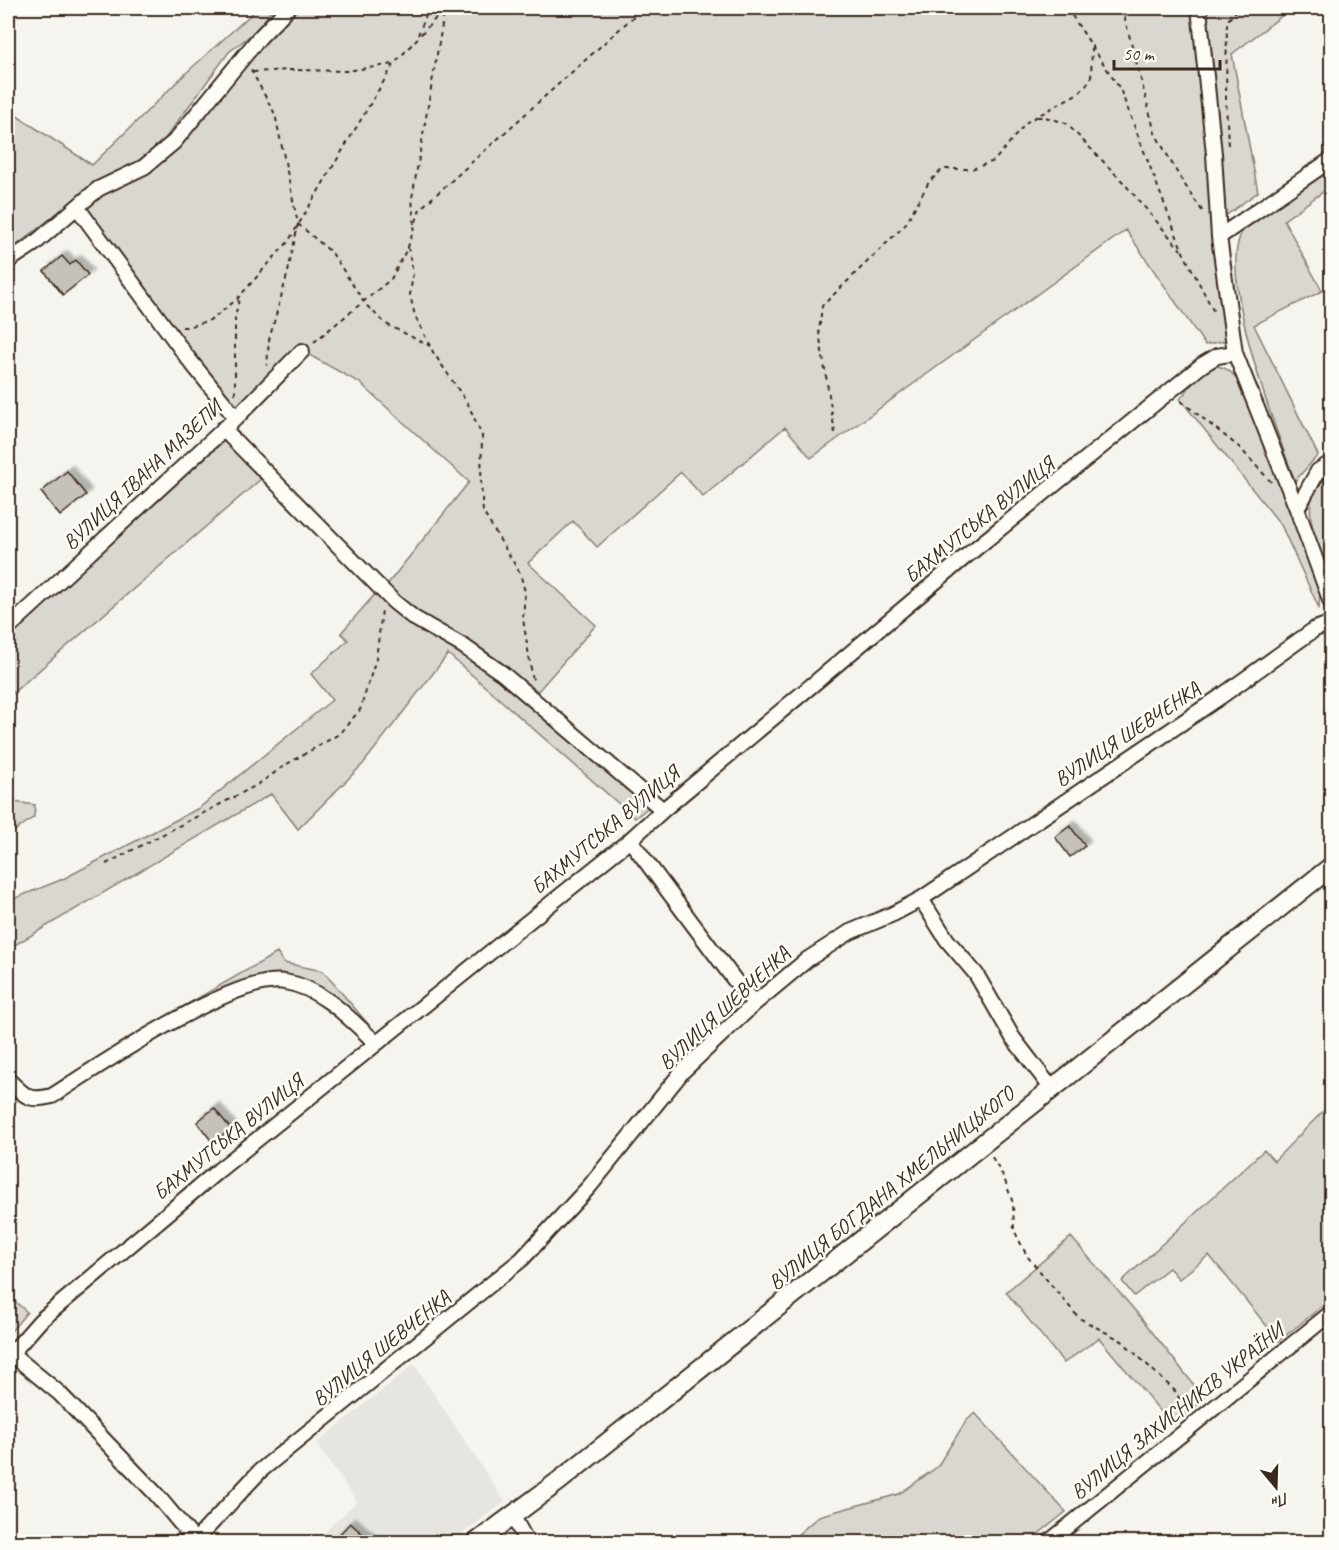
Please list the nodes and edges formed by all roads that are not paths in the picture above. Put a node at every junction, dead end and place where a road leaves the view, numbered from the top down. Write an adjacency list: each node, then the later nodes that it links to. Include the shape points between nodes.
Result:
1 (288, 8): 4 (street, via 174,142 144,167 98,189)
2 (1199, 8): 5 (street)
3 (1332, 159): 5 (street)
4 (77, 207): 6 (street); 9 (street)
5 (1219, 237): 8 (street)
6 (8, 261)
7 (302, 351): 9 (street, ВУЛИЦЯ ІВАНА МАЗЕПИ)
8 (1235, 353): 12 (street); 16 (street, БАХМУТСЬКА ВУЛИЦЯ, via 1217,356 1170,391)
9 (236, 418): 10 (street, ВУЛИЦЯ ІВАНА МАЗЕПИ)
10 (223, 429): 15 (street, ВУЛИЦЯ ІВАНА МАЗЕПИ); 16 (street, via 414,618 502,673)
11 (1332, 462): 12 (street, via 1318,471)
12 (1295, 503): 13 (street)
13 (1332, 605)
14 (1332, 623): 19 (street, ВУЛИЦЯ ШЕВЧЕНКА, via 1315,629)
15 (8, 628)
16 (663, 810): 17 (street, БАХМУТСЬКА ВУЛИЦЯ)
17 (630, 840): 20 (street); 21 (street, БАХМУТСЬКА ВУЛИЦЯ)
18 (1332, 866): 23 (street, ВУЛИЦЯ БОГДАНА ХМЕЛЬНИЦЬКОГО)
19 (921, 899): 20 (street, ВУЛИЦЯ ШЕВЧЕНКА, via 849,932 808,959); 23 (street)
20 (755, 1003): 27 (street, ВУЛИЦЯ ШЕВЧЕНКА, via 682,1072 589,1187 522,1259 260,1471)
21 (376, 1043): 22 (street, via 346,1015 310,991 286,982 267,981 247,986 185,1015 52,1096 36,1100); 25 (street, БАХМУТСЬКА ВУЛИЦЯ, via 40,1321)
22 (8, 1080)
23 (1052, 1089): 26 (street, ВУЛИЦЯ БОГДАНА ХМЕЛЬНИЦЬКОГО, via 559,1482)
24 (1332, 1312): 30 (street, ВУЛИЦЯ ЗАХИСНИКІВ УКРАЇНИ)
25 (9, 1353): 27 (street, via 59,1393 155,1493)
26 (512, 1515): 28 (street, ВУЛИЦЯ БОГДАНА ХМЕЛЬНИЦЬКОГО); 29 (street)
27 (195, 1542)
28 (477, 1542)
29 (527, 1542)
30 (1049, 1542)

